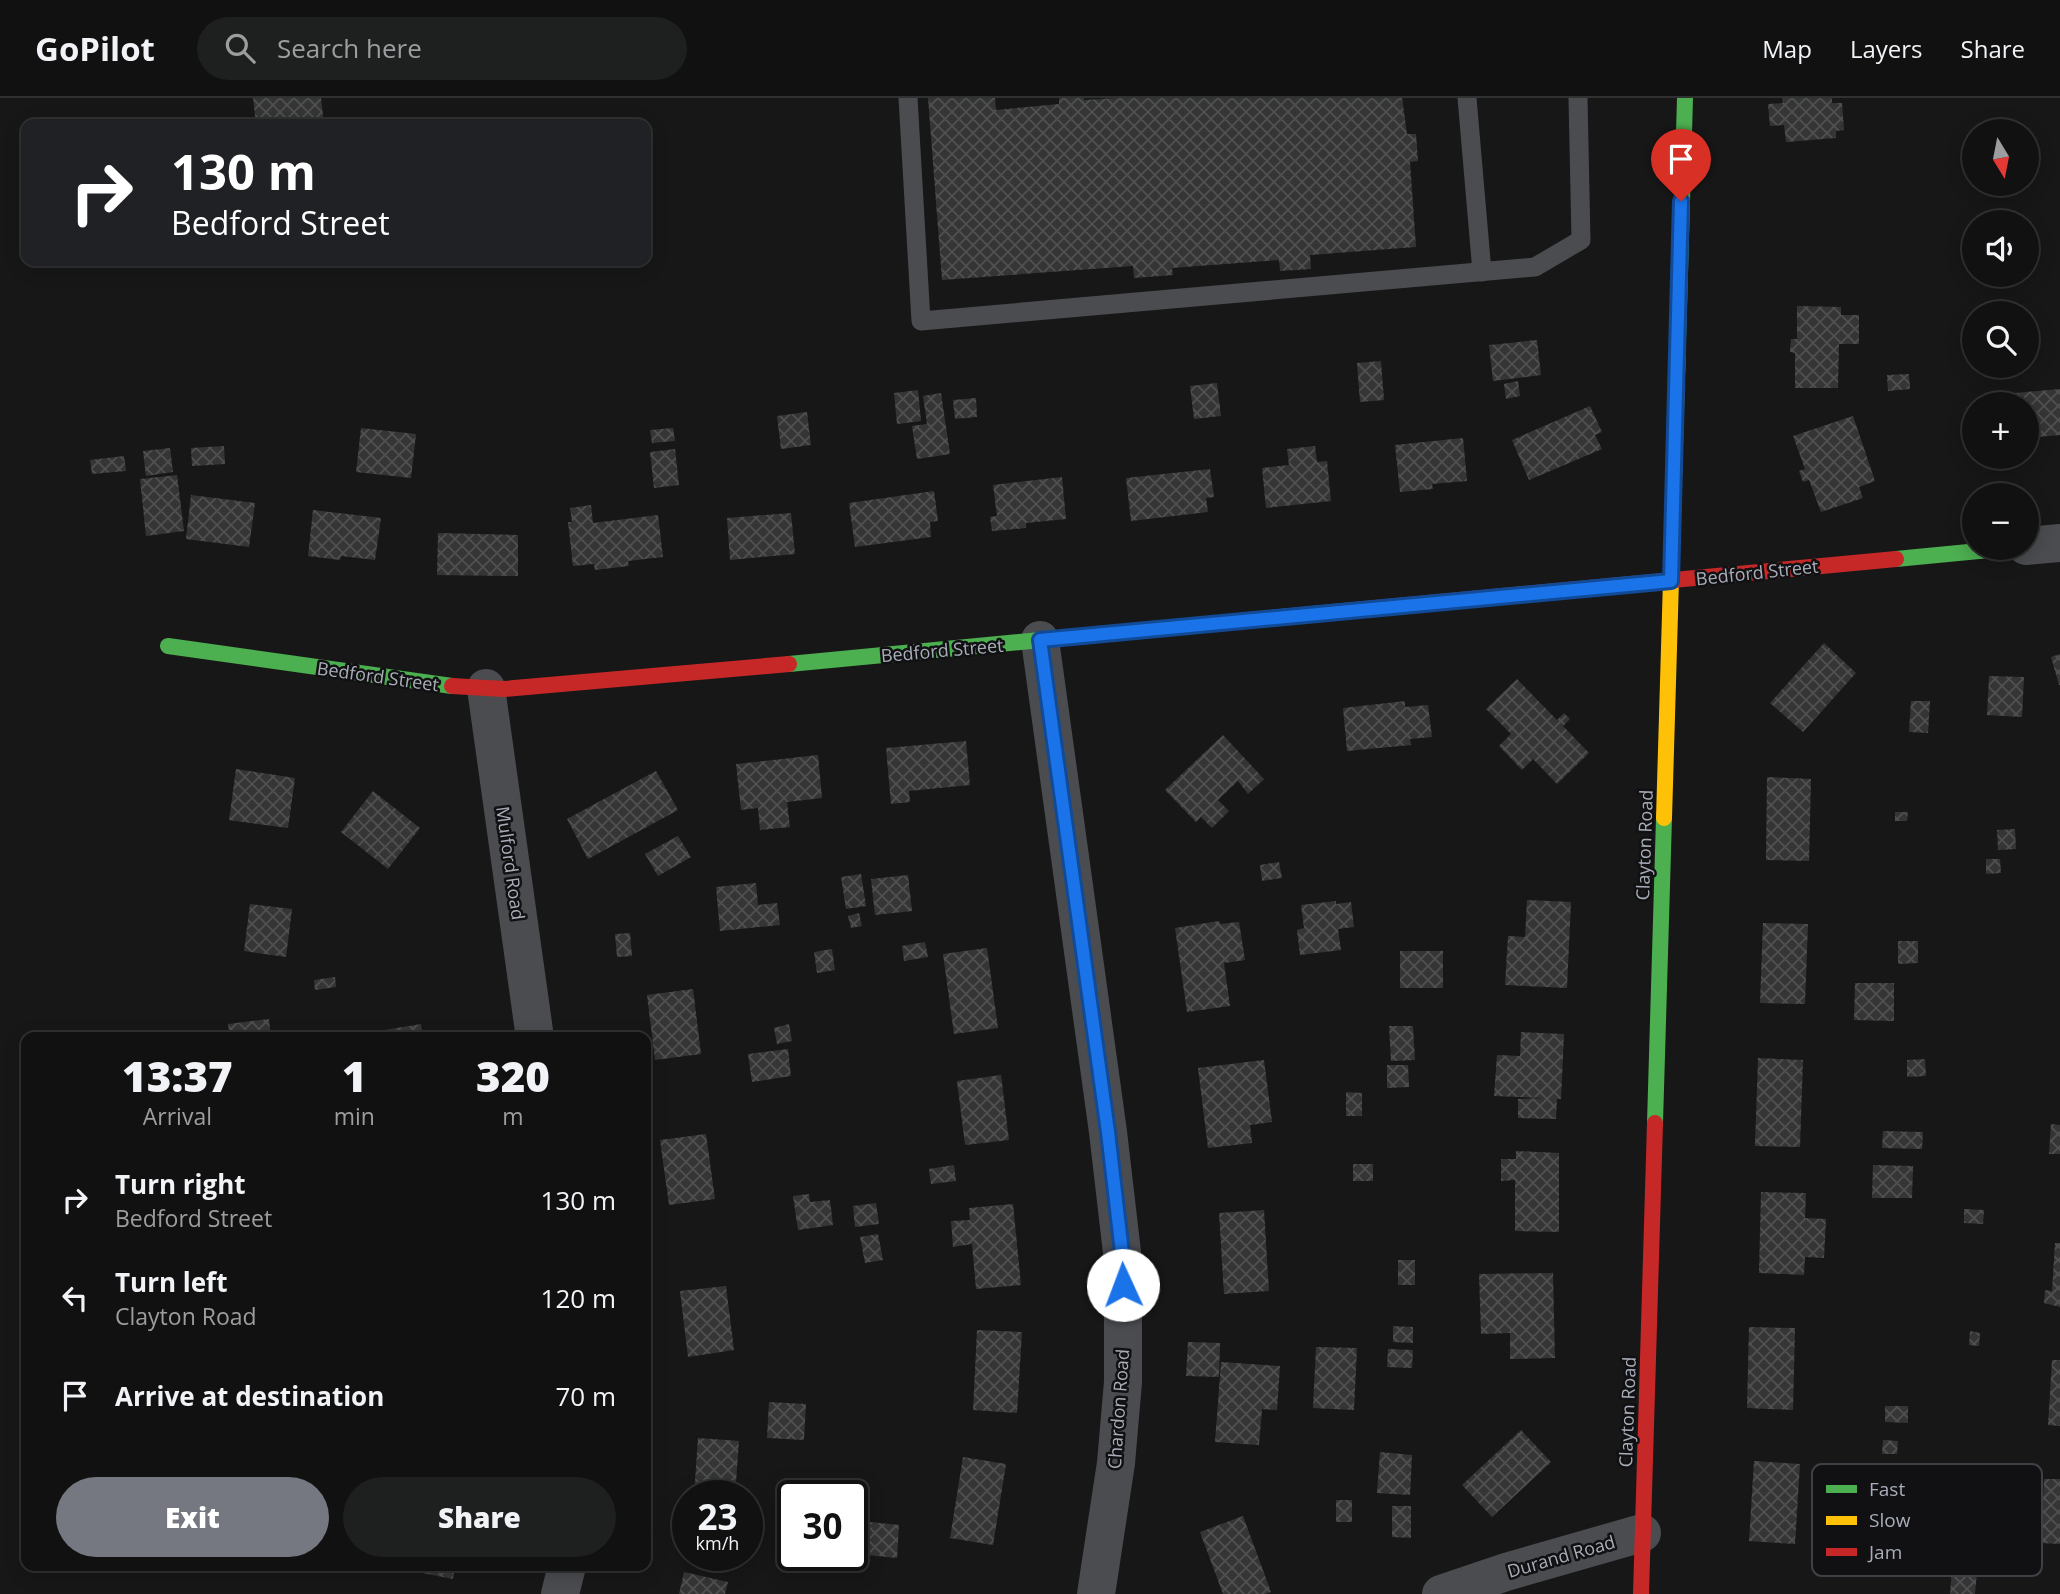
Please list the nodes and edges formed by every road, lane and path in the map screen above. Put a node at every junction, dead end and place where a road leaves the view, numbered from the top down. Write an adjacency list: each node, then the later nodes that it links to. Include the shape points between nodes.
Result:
1 (908, 98): 5 (lane, via 921,321)
2 (1467, 98): 5 (lane)
3 (1578, 98): 5 (lane, via 1581,240 1535,267)
4 (1685, 98): 9 (street, Clayton Road)
5 (1482, 272)
6 (2060, 543): 7 (street)
7 (2039, 545)
8 (1962, 553): 9 (street, Bedford Street)
9 (1671, 581): 10 (street, Bedford Street); 14 (street, Clayton Road)
10 (1040, 640): 12 (street, Bedford Street, via 592,683); 17 (street, Chardon Road, via 1123,1261 1123,1382)
11 (168, 646): 12 (street, Bedford Street)
12 (486, 688): 13 (street, Mulford Road)
13 (534, 1032)
14 (1642, 1533): 18 (street, Durand Road); 19 (street, Clayton Road)
15 (566, 1571): 16 (street)
16 (560, 1594)
17 (1096, 1594)
18 (1441, 1594)
19 (1640, 1594)

